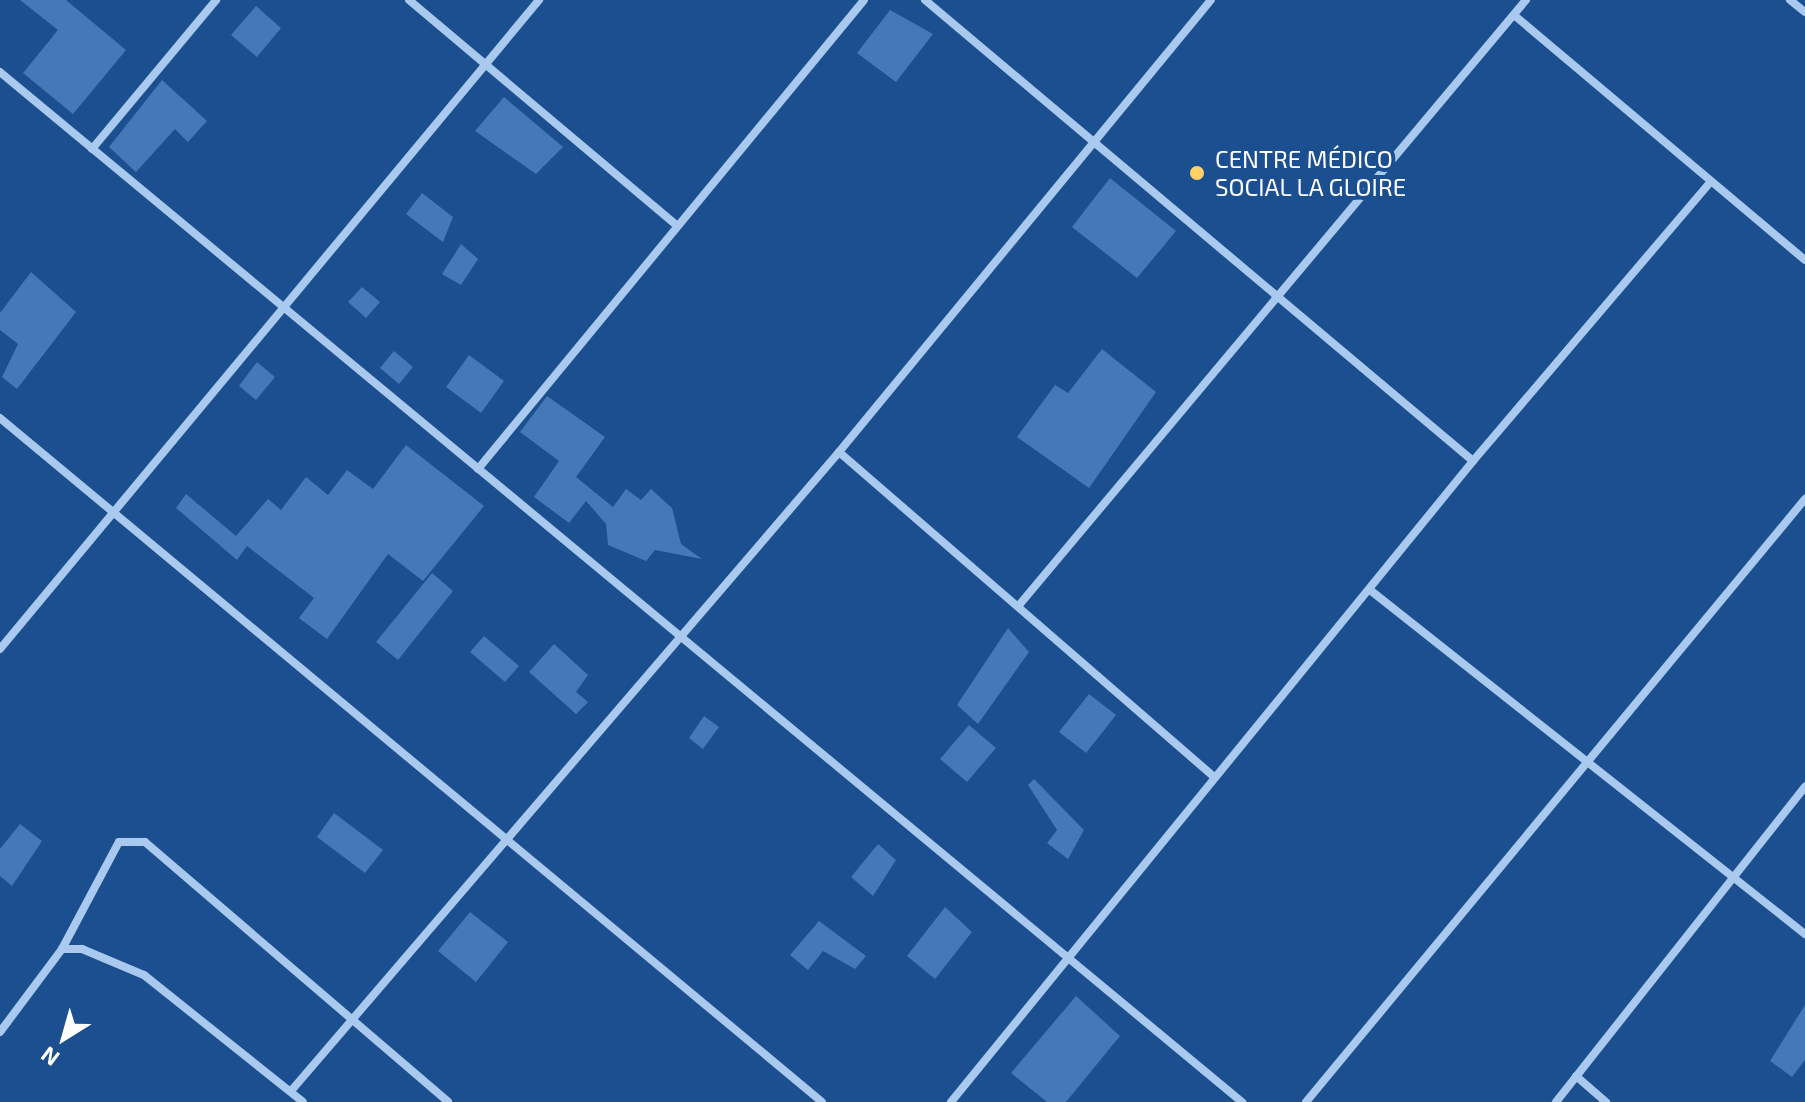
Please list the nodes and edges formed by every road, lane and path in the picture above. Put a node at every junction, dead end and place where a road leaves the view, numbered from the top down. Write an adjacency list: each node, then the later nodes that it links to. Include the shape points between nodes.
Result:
1 (216, 0): 14 (street)
2 (409, 0): 11 (street)
3 (539, 0): 11 (street)
4 (864, 0): 16 (street)
5 (925, 0): 13 (street)
6 (1211, 0): 13 (street)
7 (1526, 0): 10 (street)
8 (1790, 0): 9 (street)
9 (1805, 12)
10 (1514, 15): 15 (street); 18 (street)
11 (486, 65): 16 (street); 19 (street)
12 (0, 72): 14 (street)
13 (1095, 143): 18 (street); 21 (street)
14 (92, 149): 19 (street)
15 (1711, 181): 17 (street); 22 (street)
16 (675, 224): 23 (street)
17 (1805, 260)
18 (1281, 299): 22 (street); 27 (street)
19 (282, 306): 23 (street); 25 (street)
20 (0, 418): 25 (street)
21 (839, 452): 27 (street); 28 (street)
22 (1473, 461): 26 (street)
23 (478, 469): 28 (street)
24 (1805, 499): 30 (street)
25 (114, 513): 29 (street); 33 (street)
26 (1370, 590): 30 (street); 31 (street)
27 (1020, 604): 31 (street)
28 (679, 635): 33 (street); 37 (street)
29 (0, 649)
30 (1587, 757): 34 (street); 47 (street)
31 (1214, 777): 37 (street)
32 (1805, 787): 34 (street)
33 (508, 841): 38 (street); 44 (street)
34 (1734, 874): 35 (street); 40 (street)
35 (1805, 934)
36 (62, 949): 38 (street, via 119,842 145,842); 39 (street); 41 (street, via 119,960 144,975)
37 (1069, 959): 45 (street); 46 (street)
38 (353, 1022): 41 (street); 43 (street)
39 (0, 1032)
40 (1576, 1076): 48 (street); 49 (street)
41 (291, 1091): 42 (street)
42 (303, 1102)
43 (448, 1102)
44 (822, 1102)
45 (951, 1102)
46 (1242, 1102)
47 (1306, 1102)
48 (1556, 1102)
49 (1606, 1102)

